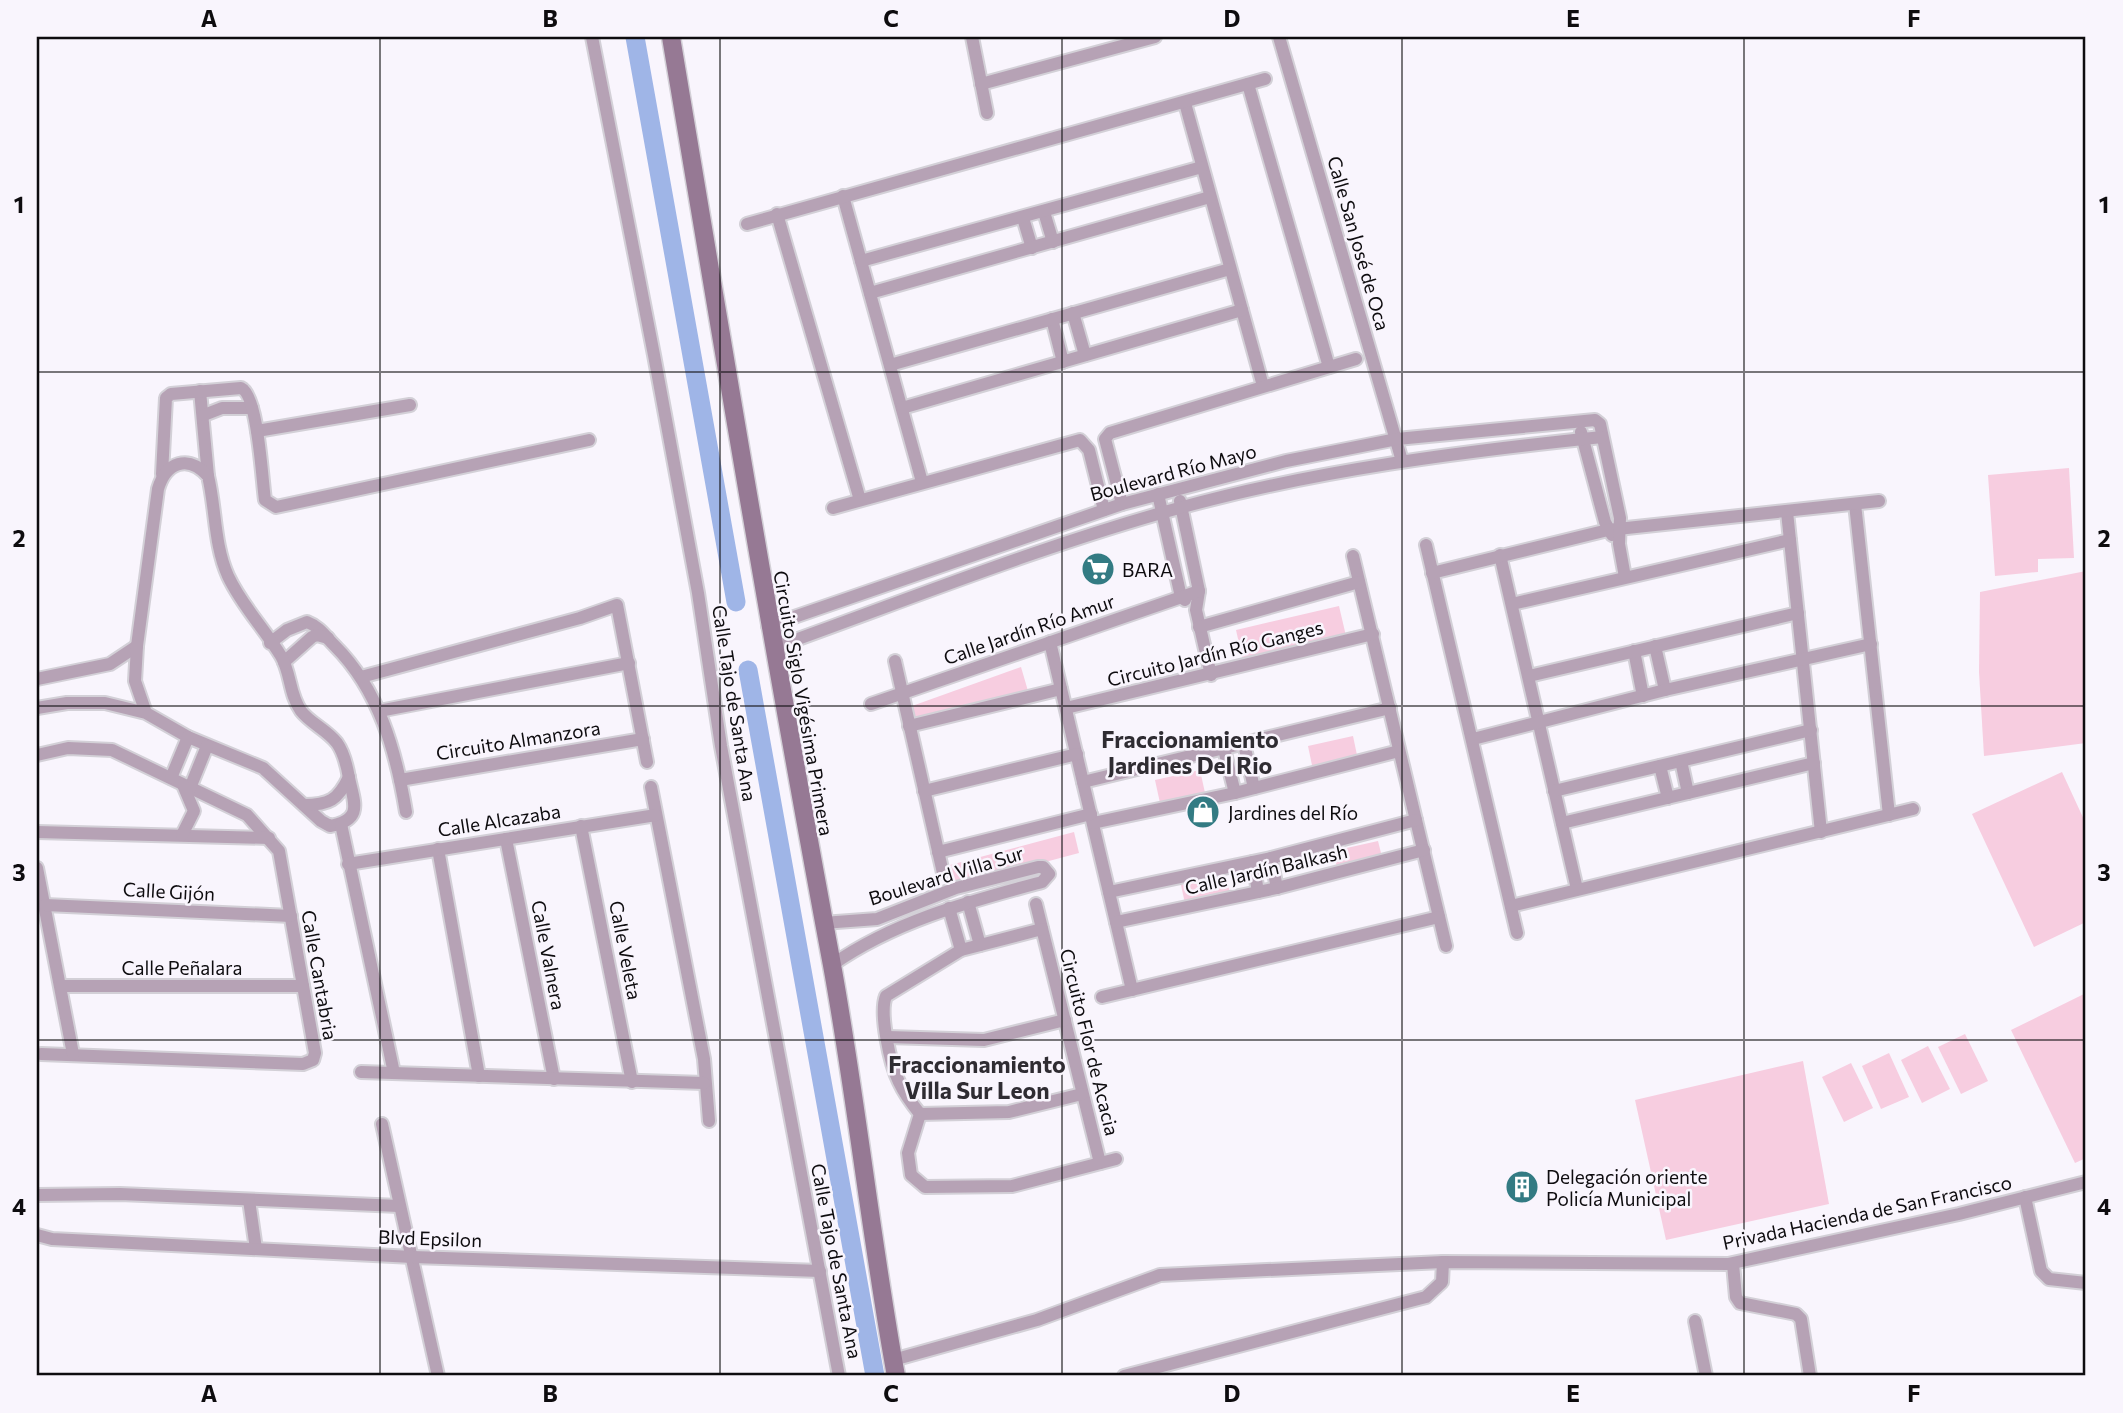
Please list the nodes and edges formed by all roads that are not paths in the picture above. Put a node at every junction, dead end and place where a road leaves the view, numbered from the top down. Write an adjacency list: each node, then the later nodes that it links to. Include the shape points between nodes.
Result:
1 (592, 37): 201 (street, Calle Tajo de Santa Ana)
2 (671, 37): 71 (main road, Circuito Siglo Vigésima Primera)
3 (972, 37): 7 (street)
4 (1156, 37): 7 (street)
5 (1279, 37): 40 (street, Calle San José de Oca)
6 (1265, 79): 8 (street)
7 (981, 84): 10 (street)
8 (1248, 84): 9 (street); 30 (street)
9 (1185, 103): 11 (street); 12 (street)
10 (987, 113)
11 (1202, 167): 13 (street); 14 (street)
12 (843, 196): 15 (street); 20 (street)
13 (1210, 197): 18 (street); 21 (street)
14 (1044, 212): 16 (street); 18 (street)
15 (777, 215): 17 (street); 49 (street)
16 (1023, 218): 19 (street); 20 (street)
17 (747, 224)
18 (1053, 242): 19 (street)
19 (1032, 248): 22 (street)
20 (861, 261): 22 (street)
21 (1230, 269): 23 (street); 24 (street)
22 (870, 293): 29 (street)
23 (1242, 310): 26 (street); 31 (street)
24 (1073, 313): 25 (street); 26 (street)
25 (1052, 319): 28 (street); 29 (street)
26 (1085, 355): 28 (street)
27 (1356, 359): 30 (street)
28 (1063, 362): 35 (street)
29 (890, 365): 35 (street)
30 (1329, 367): 31 (street)
31 (1263, 386): 51 (street, via 1110,433 1105,439)
32 (200, 391): 34 (street, via 241,387 248,393); 36 (street); 44 (street, via 166,398)
33 (410, 405): 38 (street)
34 (251, 408): 36 (street, via 222,408); 38 (street)
35 (902, 408): 46 (street)
36 (204, 415): 45 (street)
37 (1579, 421): 39 (street, Boulevard Río Mayo, via 1596,420); 40 (street, Boulevard Río Mayo); 41 (street)
38 (257, 431): 42 (street, via 265,500 276,507)
39 (1601, 431): 41 (street, Boulevard Río Mayo); 58 (street, via 1620,518)
40 (1396, 439): 43 (street, Calle San José de Oca); 47 (street, Boulevard Río Mayo)
41 (1582, 439): 43 (street, Boulevard Río Mayo); 58 (street)
42 (589, 440)
43 (1402, 461): 53 (street, Boulevard Río Mayo, via 1296,479)
44 (162, 474): 45 (street, via 178,464 193,464); 78 (street)
45 (208, 476): 76 (street, via 226,573)
46 (922, 482): 49 (street); 55 (street, via 1080,440 1089,450)
47 (1177, 489): 48 (street, Boulevard Río Mayo); 53 (street)
48 (1158, 494): 51 (street, Boulevard Río Mayo); 57 (street)
49 (860, 500): 54 (street)
50 (1879, 501): 52 (street)
51 (1122, 504): 55 (street, Boulevard Río Mayo)
52 (1855, 504): 56 (street); 77 (street)
53 (1181, 507): 57 (street, Boulevard Río Mayo); 66 (street)
54 (833, 508)
55 (1104, 510): 71 (street, Boulevard Río Mayo)
56 (1787, 512): 58 (street); 59 (street)
57 (1162, 513): 67 (street); 80 (street, Boulevard Río Mayo)
58 (1614, 530): 61 (street); 64 (street)
59 (1790, 540): 64 (street); 70 (street)
60 (1426, 545): 63 (street)
61 (1500, 555): 63 (street); 68 (street)
62 (1353, 556): 65 (street)
63 (1432, 573): 105 (street)
64 (1625, 577): 68 (street)
65 (1359, 582): 72 (street, Circuito Jardín Río Ganges); 73 (street)
66 (1199, 591): 67 (street, Calle Jardín Río Amur); 69 (street)
67 (1181, 597): 69 (street); 75 (street, Calle Jardín Río Amur)
68 (1512, 604): 87 (street)
69 (1196, 610): 72 (street)
70 (1798, 613): 79 (street); 82 (street)
71 (768, 626): 80 (main road, Circuito Siglo Vigésima Primera)
72 (1199, 627): 86 (street)
73 (1373, 634): 86 (street, Circuito Jardín Río Ganges); 97 (street)
74 (328, 638): 76 (street, via 307,622 287,629); 84 (street, via 312,637); 88 (street)
75 (1050, 642): 90 (street); 92 (street, Calle Jardín Río Amur)
76 (270, 643): 84 (street)
77 (1871, 645): 82 (street); 131 (street)
78 (137, 646): 89 (street, via 110,664); 99 (street, via 135,681)
79 (1656, 646): 81 (street); 91 (street)
80 (773, 648): 163 (main road, Circuito Siglo Vigésima Primera)
81 (1634, 651): 87 (street); 93 (street)
82 (1804, 660): 91 (street); 102 (street)
83 (895, 661): 92 (street)
84 (284, 662): 116 (street, via 290,689 302,712 338,744)
85 (629, 663): 88 (street, via 617,605); 98 (street); 104 (street)
86 (1211, 675): 96 (street, Circuito Jardín Río Ganges)
87 (1529, 676): 100 (street)
88 (361, 677): 98 (street)
89 (37, 679)
90 (1061, 689): 96 (street); 101 (street)
91 (1665, 690): 93 (street)
92 (902, 693): 94 (street, Calle Jardín Río Amur); 101 (street)
93 (1643, 696): 100 (street)
94 (871, 704)
95 (37, 708): 99 (street, via 105,704)
96 (1066, 708): 110 (street)
97 (1390, 708): 106 (street); 109 (street)
98 (379, 711): 117 (street)
99 (146, 713): 103 (street)
100 (1540, 723): 105 (street); 123 (street)
101 (909, 726): 122 (street)
102 (1811, 730): 112 (street); 114 (street)
103 (188, 737): 107 (street); 119 (street)
104 (643, 739): 113 (street); 117 (street, Circuito Almanzora)
105 (1473, 739): 157 (street)
106 (1244, 744): 108 (street); 121 (street)
107 (207, 746): 119 (street); 127 (street, via 263,768)
108 (1224, 749): 118 (street); 124 (street)
109 (1399, 751): 121 (street); 133 (street)
110 (1077, 754): 118 (street); 122 (street)
111 (37, 755): 119 (street, Calle Cantabria, via 68,748 102,748)
112 (1681, 761): 115 (street); 125 (street)
113 (647, 762)
114 (1814, 764): 125 (street); 138 (street)
115 (1660, 766): 123 (street); 126 (street)
116 (349, 777): 127 (street, via 332,801); 135 (street, via 354,812)
117 (400, 779): 129 (street)
118 (1083, 782): 132 (street)
119 (181, 784): 139 (street, via 194,811); 140 (street, Calle Cantabria, via 247,815)
120 (651, 787): 130 (street)
121 (1254, 788): 124 (street)
122 (924, 791): 144 (street)
123 (1554, 792): 134 (street)
124 (1235, 793): 132 (street)
125 (1688, 793): 126 (street)
126 (1668, 798): 134 (street)
127 (303, 804): 135 (street, via 330,826)
128 (1913, 809): 131 (street)
129 (406, 811)
130 (656, 814): 136 (street, Calle Alcazaba); 184 (street, via 704,1059)
131 (1889, 815): 138 (street)
132 (1092, 819): 144 (street); 152 (street)
133 (1416, 820): 143 (street); 145 (street, Calle Jardín Balkash)
134 (1562, 823): 151 (street)
135 (341, 824): 147 (street)
136 (581, 826): 141 (street, Calle Alcazaba); 183 (street, Calle Veleta)
137 (37, 832): 139 (street)
138 (1821, 832): 151 (street)
139 (182, 835): 140 (street)
140 (269, 838): 159 (street, Calle Cantabria, via 279,851)
141 (506, 839): 142 (street, Calle Alcazaba); 182 (street, Calle Valnera)
142 (438, 849): 147 (street, Calle Alcazaba); 181 (street)
143 (1424, 850): 150 (street, Calle Jardín Balkash); 160 (street)
144 (938, 852): 149 (street)
145 (1271, 858): 146 (street, Calle Jardín Balkash); 150 (street)
146 (1252, 862): 152 (street, Calle Jardín Balkash); 153 (street)
147 (348, 864): 180 (street)
148 (37, 868): 156 (street)
149 (943, 873)
150 (1277, 888): 153 (street, Calle Jardín Balkash)
151 (1577, 889): 157 (street)
152 (1109, 892): 162 (street)
153 (1258, 892): 162 (street, Calle Jardín Balkash)
154 (968, 902): 158 (street, Boulevard Villa Sur); 161 (street, Boulevard Villa Sur, via 1042,883 1049,874 1038,867 956,888); 167 (street)
155 (1036, 904): 164 (street, Circuito Flor de Acacia)
156 (45, 905): 159 (street, Calle Gijón); 171 (street)
157 (1511, 906): 166 (street)
158 (949, 908): 165 (street, Boulevard Villa Sur); 169 (street)
159 (291, 916): 172 (street, Calle Cantabria)
160 (1439, 917): 168 (street); 173 (street)
161 (877, 919): 163 (street, Boulevard Villa Sur); 165 (street)
162 (1116, 922): 173 (street)
163 (823, 923): 170 (main road, Circuito Siglo Vigésima Primera)
164 (1042, 929): 167 (street, Circuito Flor de Acacia); 175 (street, Circuito Flor de Acacia)
165 (883, 933): 170 (street, Boulevard Villa Sur)
166 (1517, 933)
167 (980, 944): 169 (street, Circuito Flor de Acacia)
168 (1446, 946)
169 (961, 950): 176 (street, Circuito Flor de Acacia, via 886,996 883,1010)
170 (832, 965): 204 (main road, Circuito Siglo Vigésima Primera)
171 (61, 986): 172 (street, Calle Peñalara); 178 (street)
172 (303, 986): 178 (street, Calle Cantabria, via 314,1053 310,1063)
173 (1132, 990): 174 (street)
174 (1102, 998)
175 (1065, 1020): 176 (street, via 984,1040); 185 (street, Circuito Flor de Acacia)
176 (888, 1037): 186 (street, Circuito Flor de Acacia, via 897,1079)
177 (41, 1054): 178 (street, Calle Cantabria)
178 (73, 1054)
179 (361, 1072): 180 (street)
180 (394, 1073): 181 (street)
181 (479, 1076): 182 (street)
182 (554, 1079): 183 (street)
183 (632, 1082): 184 (street)
184 (704, 1083): 187 (street)
185 (1082, 1094): 186 (street, via 1009,1112); 190 (street, Circuito Flor de Acacia)
186 (920, 1114): 190 (street, Circuito Flor de Acacia, via 908,1160 918,1185 993,1188)
187 (709, 1121)
188 (382, 1124): 195 (street)
189 (1116, 1159): 190 (street, Circuito Flor de Acacia)
190 (1100, 1163)
191 (2086, 1182): 193 (street, Privada Hacienda de San Francisco)
192 (37, 1195): 194 (street, Blvd Epsilon)
193 (2025, 1197): 200 (street, Privada Hacienda de San Francisco); 202 (street, via 2041,1271 2049,1279)
194 (249, 1200): 195 (street, Blvd Epsilon); 197 (street)
195 (399, 1206): 198 (street)
196 (38, 1236): 197 (street, Blvd Epsilon)
197 (256, 1249): 198 (street, Blvd Epsilon)
198 (413, 1256): 201 (street, Blvd Epsilon); 205 (street)
199 (1443, 1262): 200 (street, Privada Hacienda de San Francisco); 204 (street, Privada Hacienda de San Francisco, via 1160,1275); 207 (street, via 1441,1282 1426,1297)
200 (1733, 1264): 209 (street, via 1740,1303 1801,1318)
201 (820, 1271): 206 (street, Calle Tajo de Santa Ana)
202 (2086, 1283)
203 (1695, 1321): 208 (street)
204 (895, 1368)
205 (438, 1376)
206 (839, 1376)
207 (1124, 1376)
208 (1706, 1376)
209 (1810, 1376)

